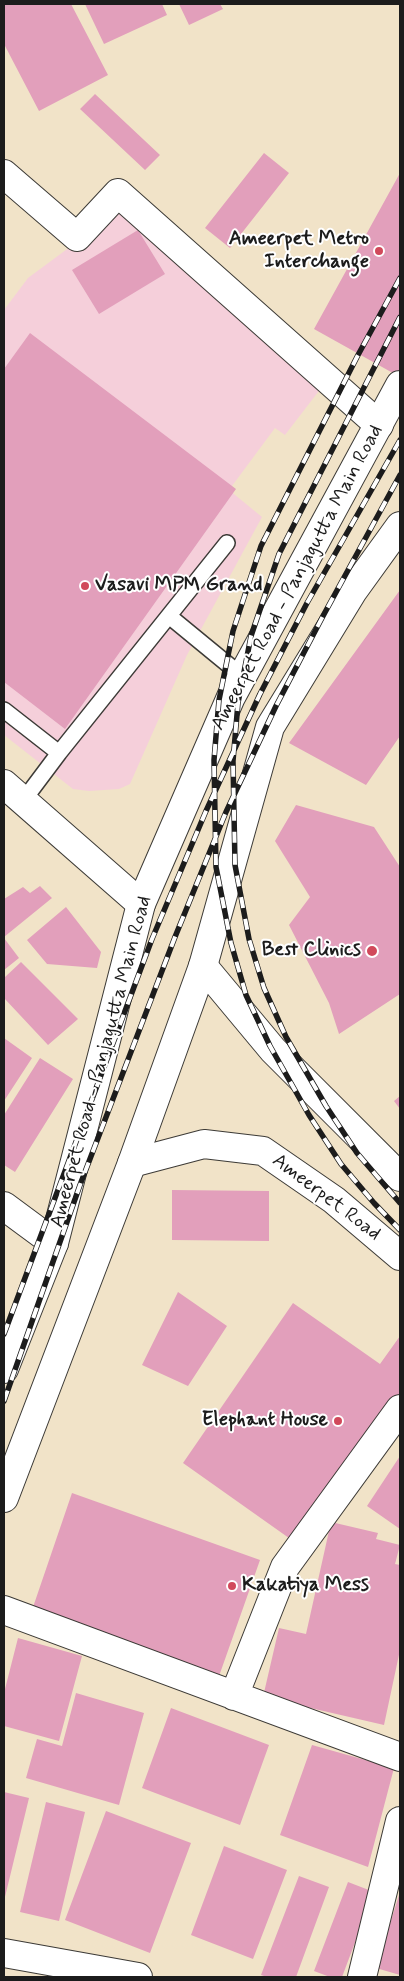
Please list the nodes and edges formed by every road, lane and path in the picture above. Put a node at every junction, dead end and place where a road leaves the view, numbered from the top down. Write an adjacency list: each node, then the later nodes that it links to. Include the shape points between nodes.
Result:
1 (4, 174): 3 (main road, via 77,237 118,193)
2 (400, 385): 3 (main road, Ameerpet Road - Panjagutta Main Road)
3 (379, 425): 7 (main road, Ameerpet Road - Panjagutta Main Road)
4 (400, 526): 12 (main road, via 353,591 270,727)
5 (227, 543): 6 (lane)
6 (169, 616): 7 (lane); 9 (lane)
7 (242, 676): 11 (main road, Ameerpet Road - Panjagutta Main Road)
8 (4, 710): 9 (lane)
9 (59, 753): 10 (lane)
10 (14, 792): 11 (main road)
11 (141, 904): 16 (main road, Ameerpet Road - Panjagutta Main Road)
12 (204, 966): 13 (main road); 14 (main road, via 273,1050)
13 (132, 1163): 17 (main road, Ameerpet Road, via 204,1144 263,1151 334,1200); 21 (main road)
14 (400, 1177)
15 (4, 1206): 16 (main road)
16 (54, 1243): 18 (main road, Ameerpet Road - Panjagutta Main Road)
17 (400, 1256)
18 (10, 1335): 19 (main road, Ameerpet Road - Panjagutta Main Road)
19 (4, 1369)
20 (400, 1408): 23 (main road, via 285,1567)
21 (4, 1498)
22 (4, 1610): 23 (main road)
23 (234, 1696): 24 (main road)
24 (400, 1757)
25 (400, 1821): 28 (main road)
26 (4, 1953): 27 (main road)
27 (138, 1977)
28 (362, 1977)

